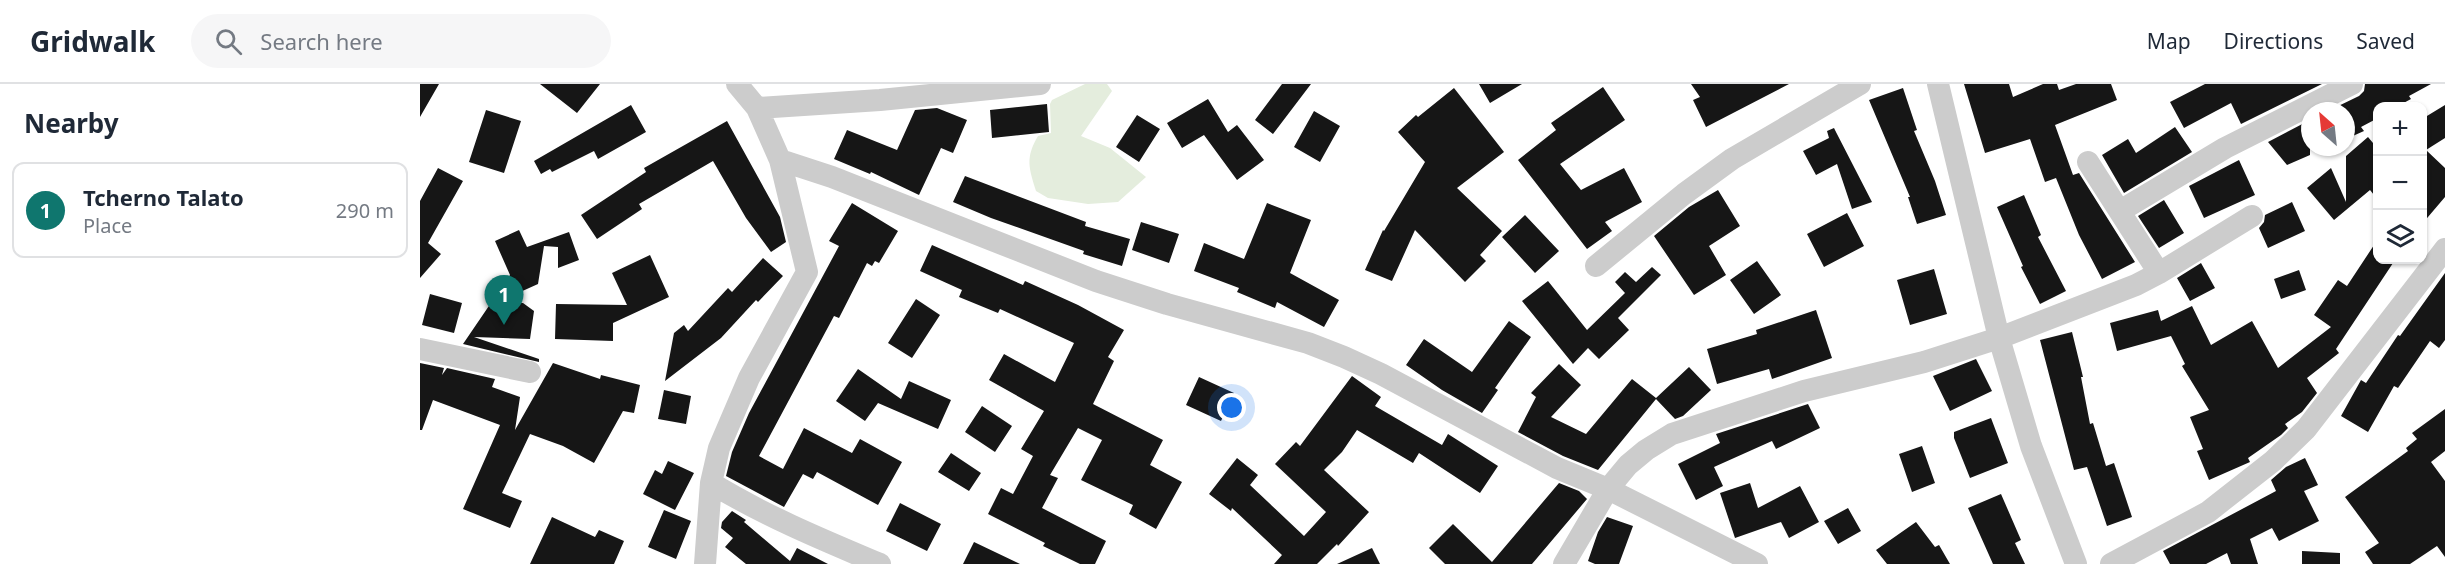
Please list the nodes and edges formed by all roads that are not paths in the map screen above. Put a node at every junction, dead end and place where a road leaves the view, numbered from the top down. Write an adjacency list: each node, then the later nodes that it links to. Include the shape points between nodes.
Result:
1 (737, 84): 6 (street)
2 (1860, 84): 12 (street, via 1732,159)
3 (1938, 84): 14 (street)
4 (2352, 84): 9 (street, via 2225,148)
5 (1027, 85): 6 (street)
6 (757, 108): 7 (street)
7 (780, 160): 17 (street, via 807,272 750,378 719,448); 18 (street, via 1096,281 1308,343 1381,374 1557,468)
8 (2088, 162): 9 (street)
9 (2120, 211): 13 (street)
10 (2252, 216): 13 (street)
11 (2445, 249): 24 (street, via 2306,429 2273,461 2208,512)
12 (1596, 266)
13 (2159, 273): 14 (street)
14 (1999, 338): 18 (street, via 1924,362 1804,391 1672,434 1628,465); 23 (street, via 2031,446)
15 (420, 349): 16 (street)
16 (530, 372)
17 (711, 483): 19 (street); 20 (street, via 816,537)
18 (1608, 489): 21 (street); 22 (street)
19 (705, 564)
20 (880, 564)
21 (1564, 564)
22 (1757, 564)
23 (2076, 564)
24 (2111, 564)

